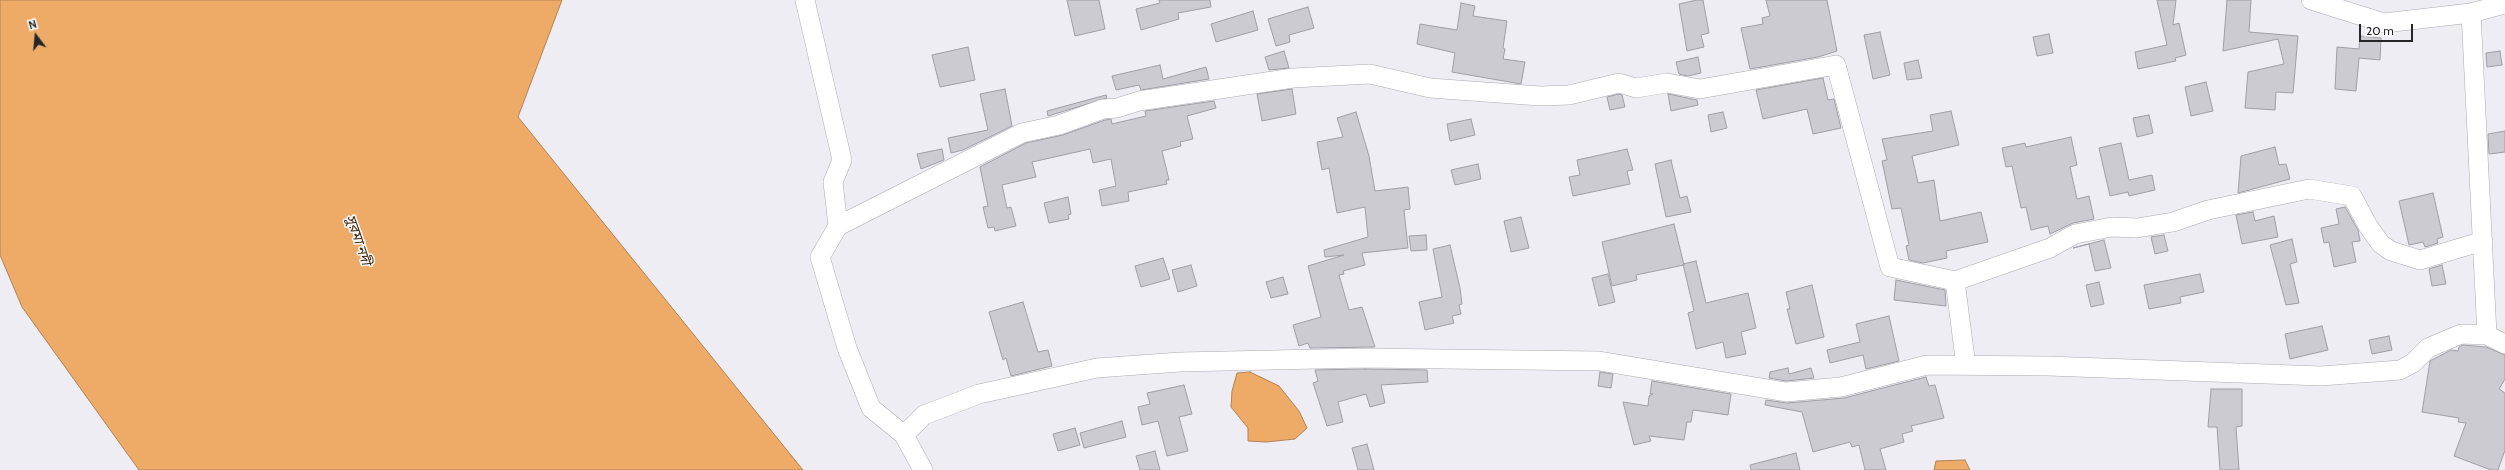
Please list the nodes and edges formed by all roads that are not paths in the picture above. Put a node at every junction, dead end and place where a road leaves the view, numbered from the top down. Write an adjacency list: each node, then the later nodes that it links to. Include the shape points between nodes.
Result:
1 (805, 0): 5 (street, via 842,160 833,182)
2 (2310, 0): 4 (street, via 2384,24)
3 (2505, 4): 4 (street)
4 (2471, 13): 6 (street)
5 (838, 226): 7 (street, via 1022,133 1059,125 1103,109 1117,108 1139,101 1293,78 1370,74 1430,88 1540,96 1569,95 1619,83 1636,88 1667,83 1700,89 1836,65 1890,267); 11 (street, via 820,258 847,348 871,408)
6 (2482, 241): 7 (street, via 2420,260 2392,251 2381,244 2352,196 2309,189 2208,210 2173,222 2137,228 2112,227 2075,234 2050,248); 8 (street)
7 (1955, 281): 10 (street)
8 (2487, 336): 9 (street); 10 (street, via 2461,334 2428,348 2413,363 2400,370 2321,376 2048,366)
9 (2505, 344)
10 (1966, 366): 11 (street, via 1927,365 1841,387 1786,392 1599,361 1365,358 1180,362 1097,368 979,394 924,414)
11 (904, 435): 12 (street)
12 (923, 470)

